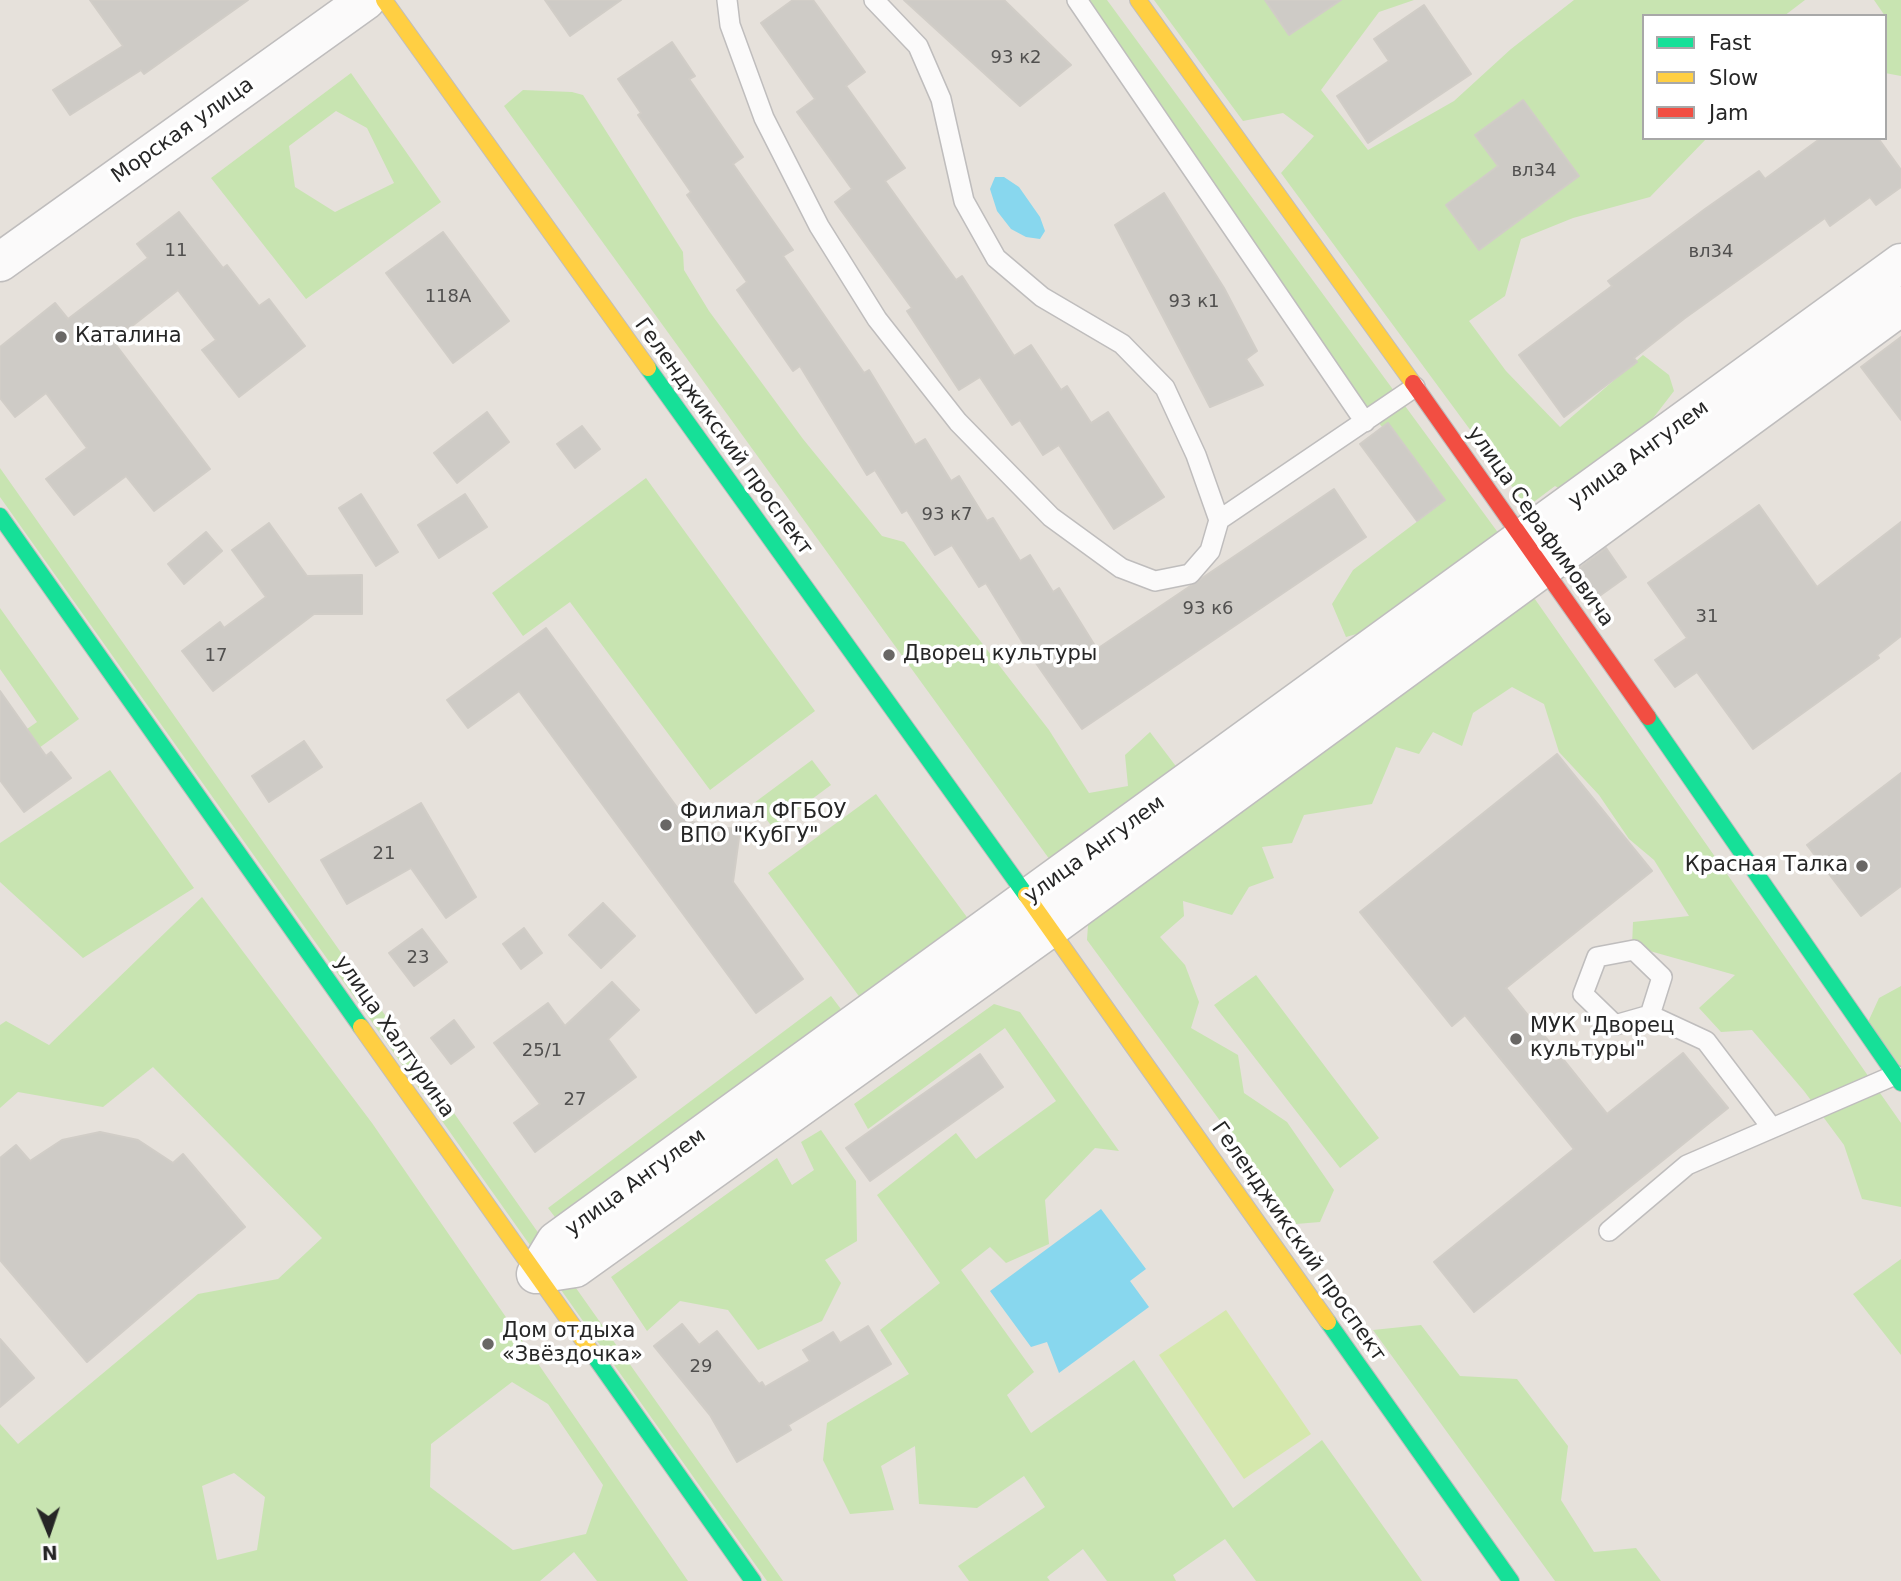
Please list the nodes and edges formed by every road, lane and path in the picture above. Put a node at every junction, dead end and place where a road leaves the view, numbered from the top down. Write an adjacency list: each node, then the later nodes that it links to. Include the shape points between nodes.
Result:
1 (366, 0): 7 (street, Морская улица)
2 (384, 0): 15 (street, Геленджикский проспект)
3 (727, 0): 13 (lane, via 730,25 764,117 819,226 877,319 968,431 1051,517 1132,573 1155,581 1189,574 1210,551)
4 (874, 0): 13 (lane, via 918,46 941,99 964,201 996,258 1042,297 1122,344 1165,388)
5 (1077, 0): 11 (lane)
6 (1138, 0): 10 (street, улица Серафимовича)
7 (0, 262)
8 (1901, 263): 14 (street, улица Ангулем)
9 (1901, 306): 14 (street, улица Ангулем)
10 (1415, 387): 11 (lane); 14 (street, улица Серафимовича)
11 (1364, 422): 13 (lane)
12 (0, 516): 20 (street, улица Халтурина)
13 (1219, 520)
14 (1533, 553): 15 (street, улица Ангулем); 17 (street, улица Серафимовича)
15 (1039, 913): 20 (street, улица Ангулем, via 575,1268); 22 (street, Геленджикский проспект)
16 (1650, 1016): 18 (lane, via 1706,1041)
17 (1898, 1079): 18 (lane)
18 (1772, 1128): 19 (lane, via 1687,1166)
19 (1609, 1231)
20 (536, 1274): 21 (street, улица Халтурина)
21 (754, 1581)
22 (1511, 1581)

